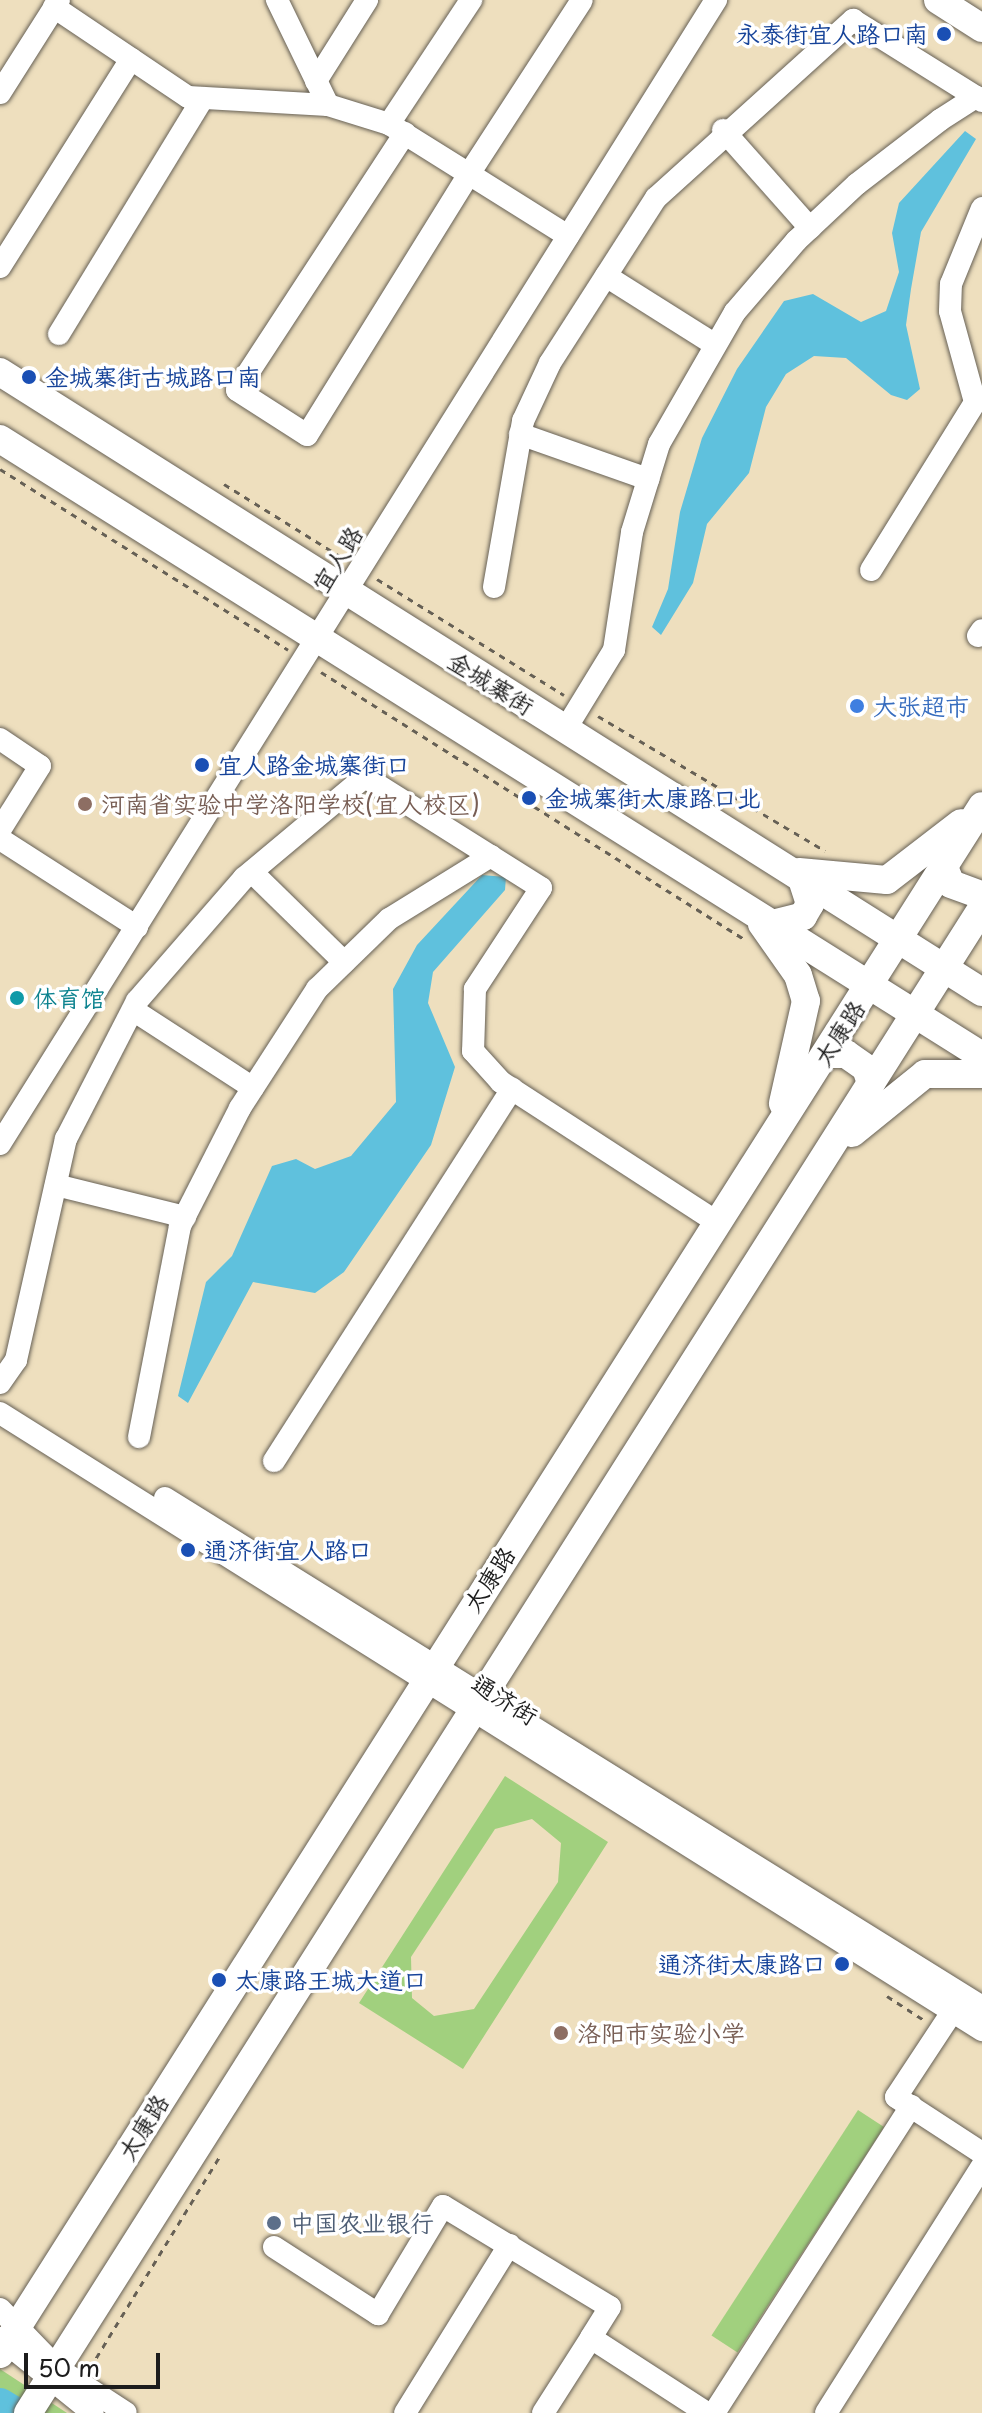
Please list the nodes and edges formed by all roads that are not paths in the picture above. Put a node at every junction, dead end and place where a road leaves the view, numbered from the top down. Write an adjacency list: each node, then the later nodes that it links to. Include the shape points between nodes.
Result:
1 (277, 0): 13 (street)
2 (367, 0): 13 (street)
3 (471, 0): 18 (street)
4 (582, 0): 20 (street)
5 (701, 0): 23 (street, 宜人路)
6 (716, 0): 23 (street, 宜人路)
7 (938, 0): 11 (main road)
8 (961, 0): 10 (main road)
9 (56, 4): 12 (street); 14 (street)
10 (982, 13)
11 (982, 28)
12 (131, 59): 15 (street, via 188,97); 24 (street)
13 (316, 81): 17 (street)
14 (0, 93)
15 (203, 98): 17 (street); 26 (street)
16 (979, 99): 19 (street, via 853,20); 22 (street)
17 (328, 105): 18 (street)
18 (397, 129): 20 (street); 20 (street, via 237,390 307,435)
19 (723, 130): 22 (street); 25 (street, via 656,198)
20 (469, 174): 23 (street)
21 (982, 208): 29 (street, via 951,284 950,311)
22 (810, 228): 27 (street)
23 (563, 233): 34 (street, 宜人路)
24 (0, 267)
25 (606, 276): 27 (street); 30 (street, via 550,363)
26 (59, 334)
27 (714, 344): 32 (street, via 686,387)
28 (0, 372): 34 (main road, 金城寨街)
29 (978, 396): 33 (street)
30 (520, 434): 32 (street); 35 (street)
31 (0, 439): 36 (main road)
32 (648, 479): 37 (street, via 621,586 614,650)
33 (871, 570)
34 (349, 578): 36 (street, 宜人路); 37 (main road, 金城寨街)
35 (494, 587)
36 (306, 647): 48 (street, 宜人路); 49 (main road)
37 (565, 730): 45 (main road, 金城寨街)
38 (0, 739): 40 (street, via 40,766)
39 (982, 805): 43 (main road, 太康路); 45 (main road, via 887,880)
40 (0, 830)
41 (0, 839): 48 (street)
42 (491, 856): 44 (street, via 365,777); 51 (street, via 389,919); 62 (street, via 541,888 475,989 473,1051)
43 (944, 867): 46 (main road, via 951,884); 50 (main road, 太康路)
44 (252, 872): 51 (street); 55 (street)
45 (794, 875): 49 (main road, via 810,904 803,916); 50 (main road, 金城寨街)
46 (982, 895)
47 (982, 908): 52 (main road)
48 (132, 924): 63 (street, 宜人路); 65 (street, 宜人路)
49 (760, 928): 53 (main road); 64 (main road, via 798,975 806,1001)
50 (898, 940): 52 (main road, 金城寨街); 53 (main road, 太康路)
51 (344, 962): 61 (street, via 317,989)
52 (945, 968): 54 (main road, 金城寨街); 56 (main road)
53 (869, 986): 56 (main road); 57 (main road, 太康路)
54 (982, 992)
55 (133, 1010): 61 (street); 67 (street, via 66,1139)
56 (915, 1014): 58 (main road); 60 (main road)
57 (826, 1054): 60 (main road, via 846,1054 866,1068); 64 (main road, 太康路)
58 (982, 1056)
59 (982, 1074): 66 (main road, via 925,1074 896,1091)
60 (871, 1083): 66 (main road)
61 (253, 1088): 68 (street)
62 (512, 1089): 69 (street); 74 (street)
63 (0, 1122)
64 (774, 1134): 69 (main road, 太康路)
65 (0, 1144)
66 (817, 1167): 76 (main road)
67 (56, 1185): 68 (street); 70 (street, via 16,1360)
68 (185, 1217): 73 (street)
69 (718, 1223): 75 (main road, 太康路)
70 (0, 1383)
71 (0, 1396): 75 (street, 通济街)
72 (0, 1413): 75 (street, 通济街)
73 (139, 1437)
74 (274, 1461)
75 (429, 1672): 76 (street, 通济街); 84 (main road, 太康路)
76 (475, 1701): 77 (street, 通济街); 86 (main road)
77 (966, 2005): 78 (street, 通济街); 79 (street, via 940,2030 896,2097)
78 (982, 2030)
79 (911, 2106): 80 (street); 93 (street)
80 (982, 2153)
81 (982, 2166): 94 (street)
82 (509, 2245): 83 (street, via 443,2206 378,2314); 85 (street, via 610,2307); 90 (street)
83 (274, 2247)
84 (4, 2335): 86 (street)
85 (591, 2338): 91 (street); 92 (street)
86 (52, 2376): 87 (main road); 88 (street); 89 (street)
87 (29, 2412)
88 (93, 2413)
89 (126, 2413)
90 (405, 2413)
91 (543, 2413)
92 (707, 2413)
93 (714, 2413)
94 (826, 2413)

